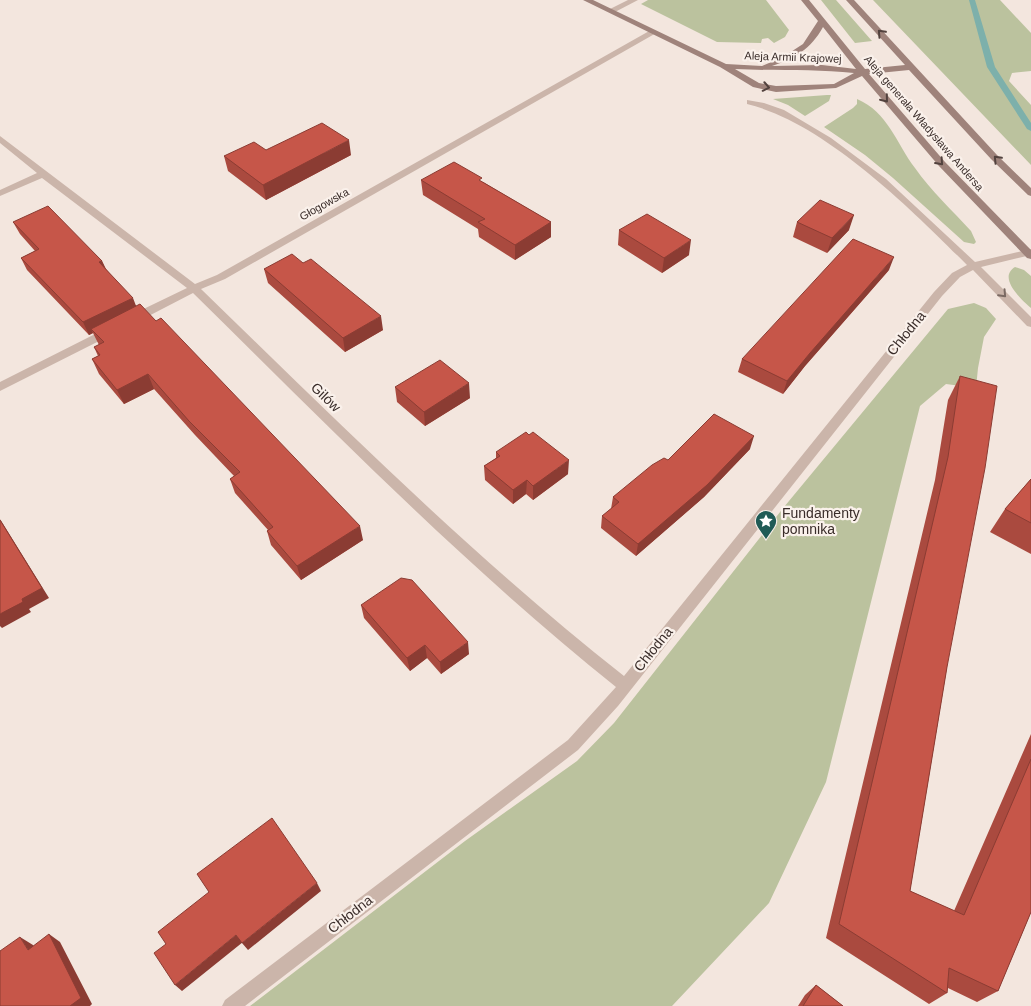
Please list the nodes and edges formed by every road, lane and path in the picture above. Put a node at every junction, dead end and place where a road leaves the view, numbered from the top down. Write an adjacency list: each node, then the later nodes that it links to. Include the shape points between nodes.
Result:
1 (588, 0): 5 (main road, Aleja Armii Krajowej)
2 (634, 0): 5 (street)
3 (805, 0): 6 (main road, Aleja generała Władysława Andersa)
4 (850, 0): 9 (main road, Aleja generała Władysława Andersa, one-way to 4)
5 (612, 10): 7 (main road, Aleja Armii Krajowej)
6 (822, 21): 10 (main road, via 808,46); 11 (main road, Aleja generała Władysława Andersa)
7 (654, 32): 8 (main road, Aleja Armii Krajowej); 19 (street, Głogowska, via 229,272)
8 (723, 66): 10 (main road, Aleja Armii Krajowej); 11 (main road, Aleja Armii Krajowej, one-way to 11, via 756,86 776,89 836,86)
9 (912, 67): 11 (main road, Aleja Armii Krajowej); 16 (main road, Aleja generała Władysława Andersa, one-way to 9)
10 (760, 68): 11 (main road, Aleja Armii Krajowej, via 822,67)
11 (863, 72): 17 (main road, Aleja generała Władysława Andersa, one-way to 17, via 965,190)
12 (750, 102): 18 (street, via 786,113 842,149 917,211)
13 (0, 139): 14 (street, Gilów)
14 (43, 174): 15 (street); 19 (street, Gilów)
15 (0, 193)
16 (1031, 193)
17 (1029, 253): 18 (street, Chłodna)
18 (975, 265): 20 (street, one-way to 20); 22 (street, Chłodna, via 956,275 938,294)
19 (194, 288): 21 (street, Głogowska); 22 (street, Gilów, via 356,447 507,587)
20 (1031, 323)
21 (0, 387)
22 (624, 685): 23 (street, Chłodna, via 573,745)
23 (230, 1006)

